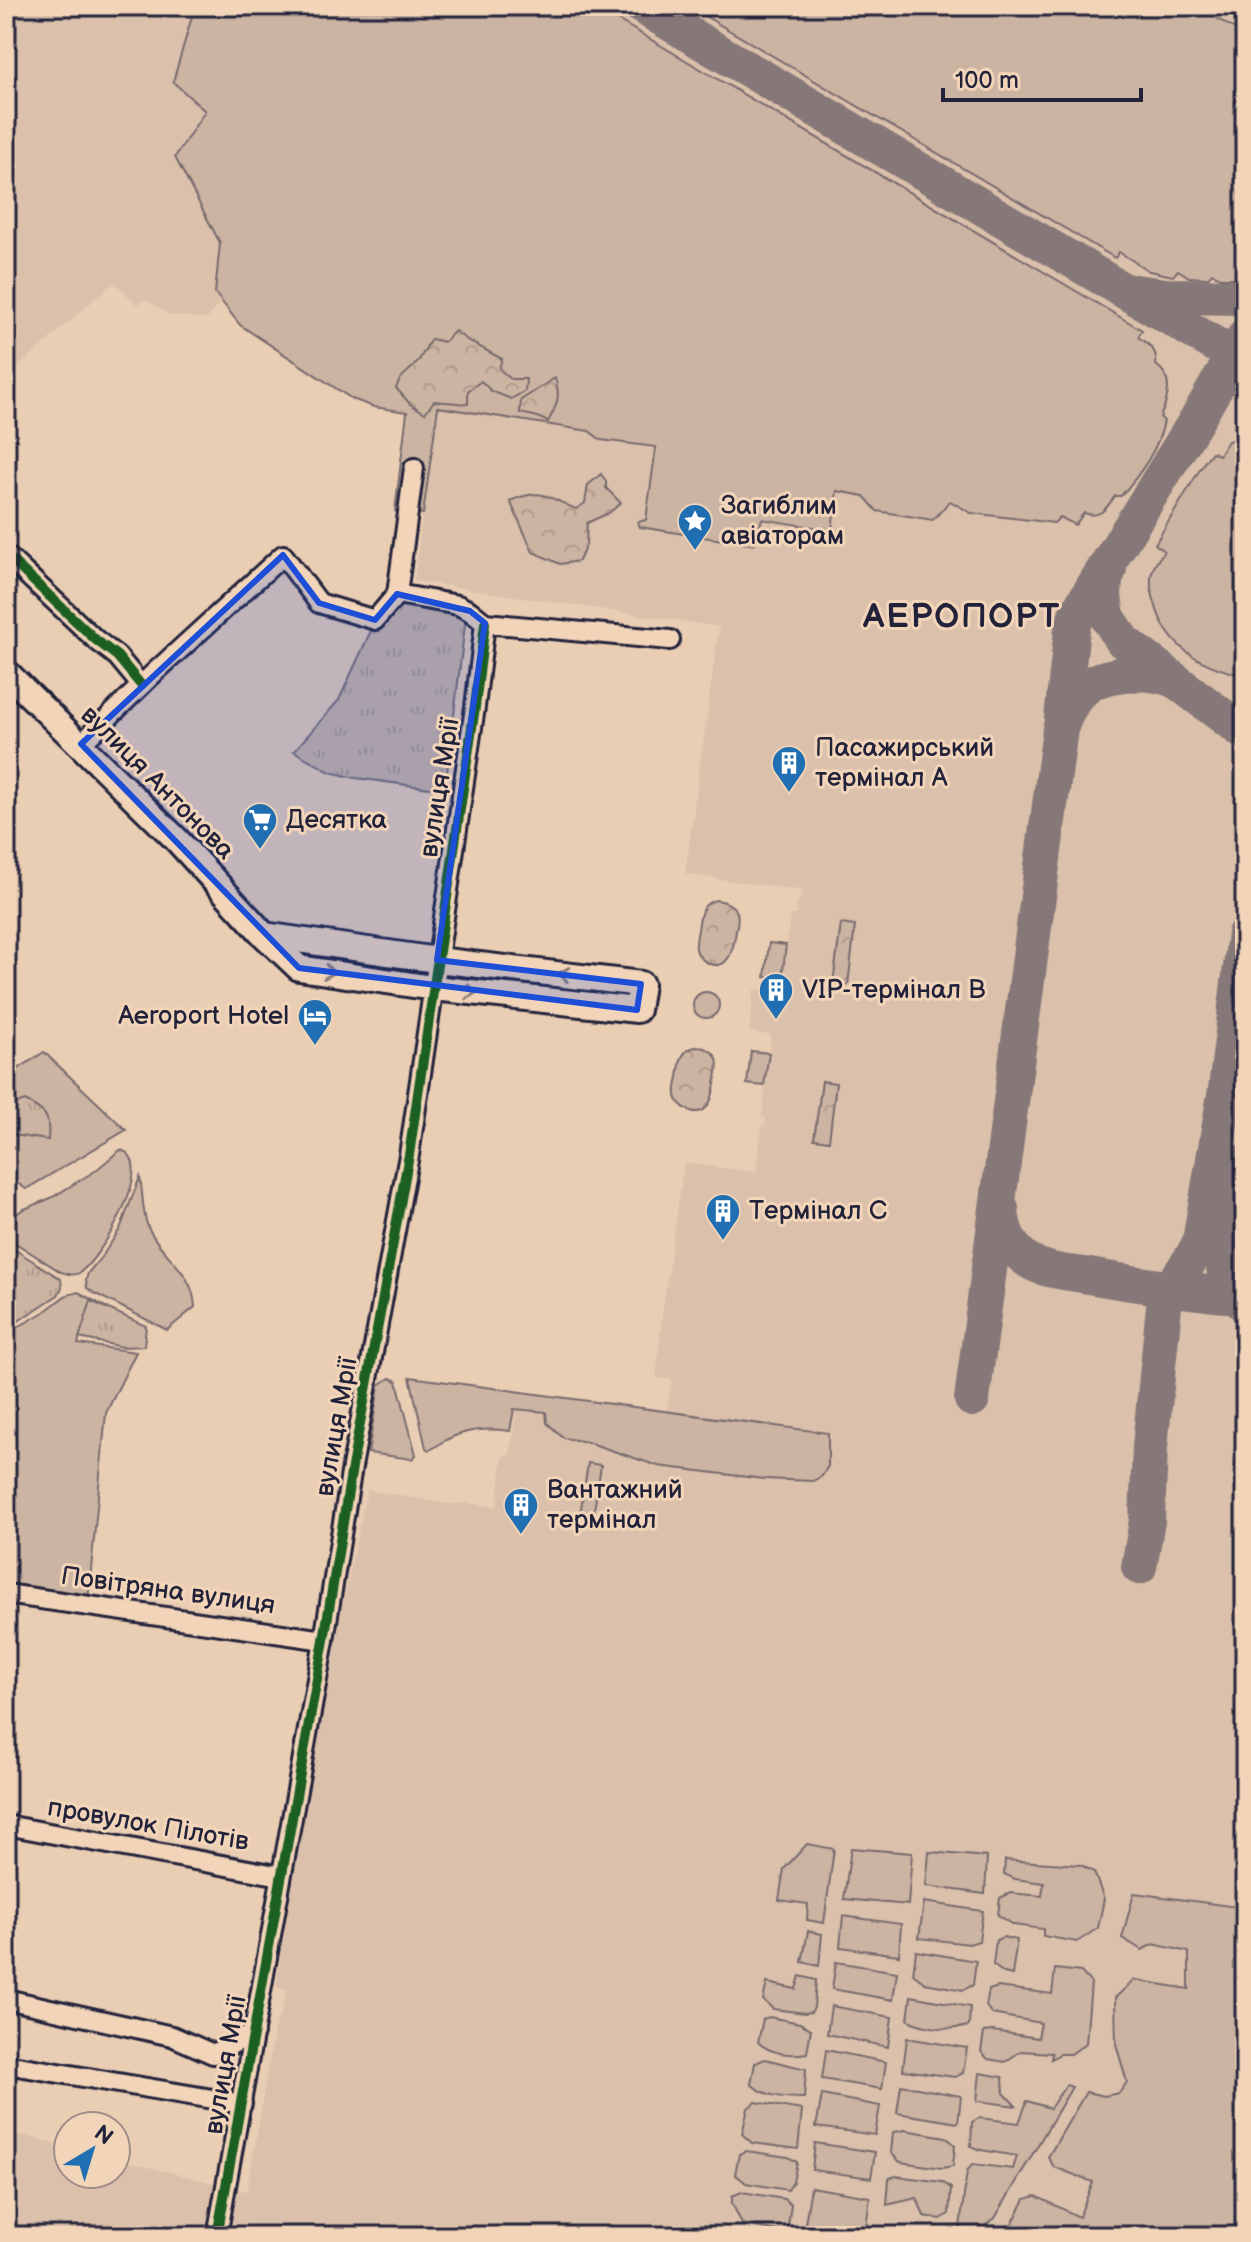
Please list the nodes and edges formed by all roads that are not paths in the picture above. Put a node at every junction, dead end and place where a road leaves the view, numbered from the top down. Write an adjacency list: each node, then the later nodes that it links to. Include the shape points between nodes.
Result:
1 (414, 468): 3 (street)
2 (6, 555): 7 (street, via 117,656)
3 (397, 594): 4 (street, via 458,605); 7 (street, via 375,620 319,603 283,555)
4 (485, 623): 5 (street); 10 (street, вулиця Мрії)
5 (670, 640)
6 (6, 672): 8 (main road, вулиця Антонова)
7 (141, 685): 8 (street)
8 (81, 744): 9 (main road, вулиця Антонова)
9 (264, 935): 10 (main road, вулиця Антонова); 11 (main road, вулиця Антонова, one-way to 11, via 299,968)
10 (437, 960): 11 (street, вулиця Мрії); 11 (main road, вулиця Антонова, one-way to 10, via 637,1010 641,984)
11 (433, 988): 13 (street, вулиця Мрії)
12 (6, 1594): 13 (street, Повітряна вулиця)
13 (324, 1640): 15 (street, вулиця Мрії)
14 (6, 1825): 15 (street, провулок Пілотів)
15 (281, 1876): 17 (street, вулиця Мрії)
16 (6, 1999): 17 (street, via 172,2036 213,2054)
17 (254, 2033): 19 (street, вулиця Мрії)
18 (6, 2064): 19 (street)
19 (242, 2104): 20 (street, вулиця Мрії)
20 (217, 2236)

